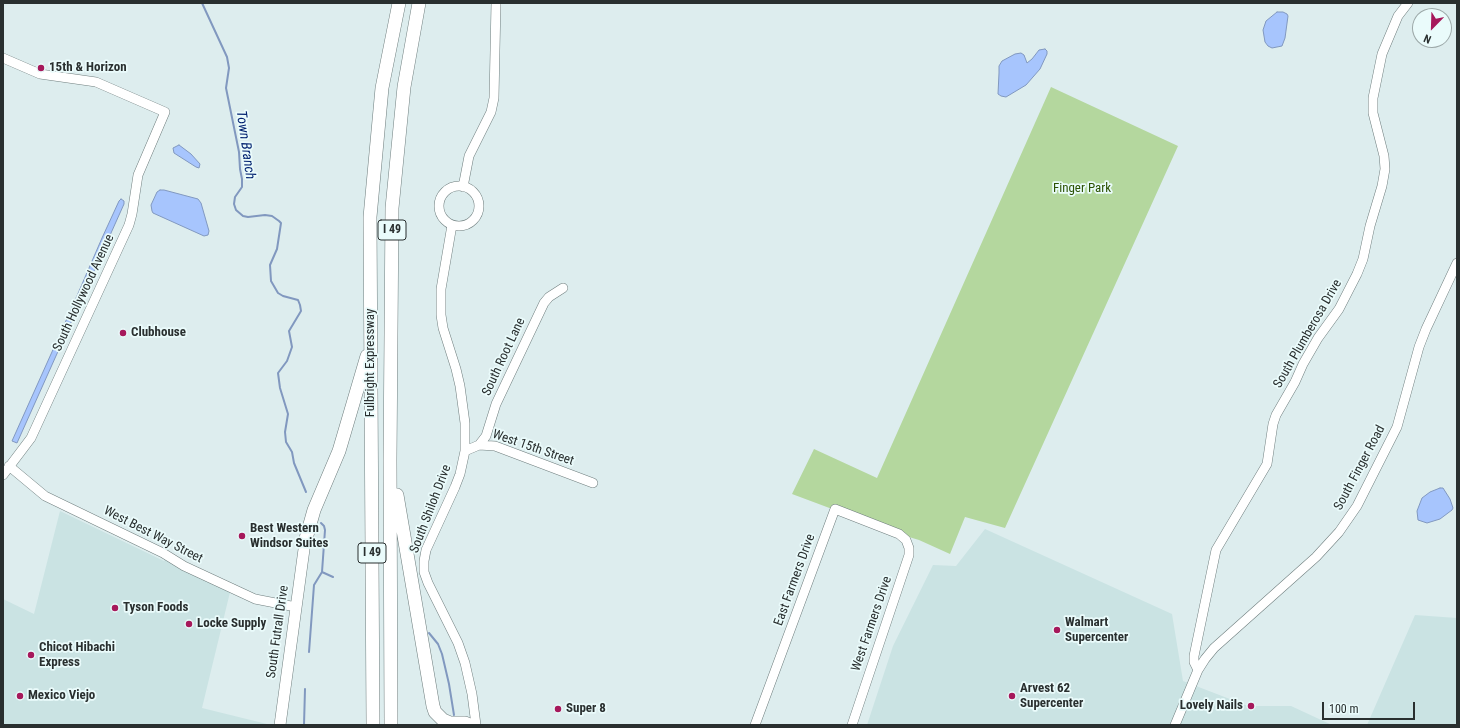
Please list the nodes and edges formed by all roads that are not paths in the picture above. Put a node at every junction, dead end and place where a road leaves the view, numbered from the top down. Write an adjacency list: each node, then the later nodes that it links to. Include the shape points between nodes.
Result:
1 (399, 3): 10 (highway, Fulbright Expressway / I 49, via 382,88 370,217)
2 (419, 3): 13 (highway, Fulbright Expressway / I 49, via 404,87 392,208)
3 (496, 3): 6 (street, via 494,98 491,112 469,156)
4 (1408, 3): 20 (street, South Plumberosa Drive, via 1398,16 1382,54 1373,98 1373,113 1385,169 1363,259 1342,304 1318,338 1276,415 1267,464 1216,550 1194,656)
5 (3, 58): 14 (street, South Hollywood Avenue, via 40,74 96,82 165,112 138,175 129,225 31,438)
6 (463, 186): 7 (street, via 451,188 441,196 439,202 441,215); 7 (street, via 475,194 479,206 478,213 475,219 463,226)
7 (452, 225): 12 (street, South Shiloh Drive, via 441,290 441,314 460,386 465,423)
8 (1457, 263): 20 (street, South Finger Road, via 1419,347 1397,427 1357,506 1316,558 1214,648)
9 (563, 288): 11 (street, South Root Lane, via 544,303 496,404 486,436)
10 (371, 343): 18 (highway, via 339,451 314,510); 22 (highway, Fulbright Expressway / I 49)
11 (479, 445): 12 (street, West 15th Street); 16 (street, West 15th Street, via 495,446)
12 (465, 451): 25 (street, South Shiloh Drive, via 458,481 426,550 424,572 465,663)
13 (390, 460): 23 (highway, Fulbright Expressway / I 49); 24 (highway, via 433,706 439,717 446,722)
14 (9, 466): 15 (street, South Hollywood Avenue); 19 (street, West Best Way Street, via 45,496 163,552 184,566 255,599)
15 (3, 475)
16 (593, 483)
17 (899, 534): 26 (street, East Farmers Drive, via 835,509); 27 (street, West Farmers Drive, via 910,548 909,555)
18 (305, 542): 19 (main road, South Futrall Drive)
19 (296, 607): 21 (main road, South Futrall Drive)
20 (1198, 670): 28 (street, South Finger Road)
21 (280, 725)
22 (373, 725)
23 (391, 725)
24 (470, 725)
25 (476, 725)
26 (755, 725)
27 (852, 725)
28 (1175, 725)

